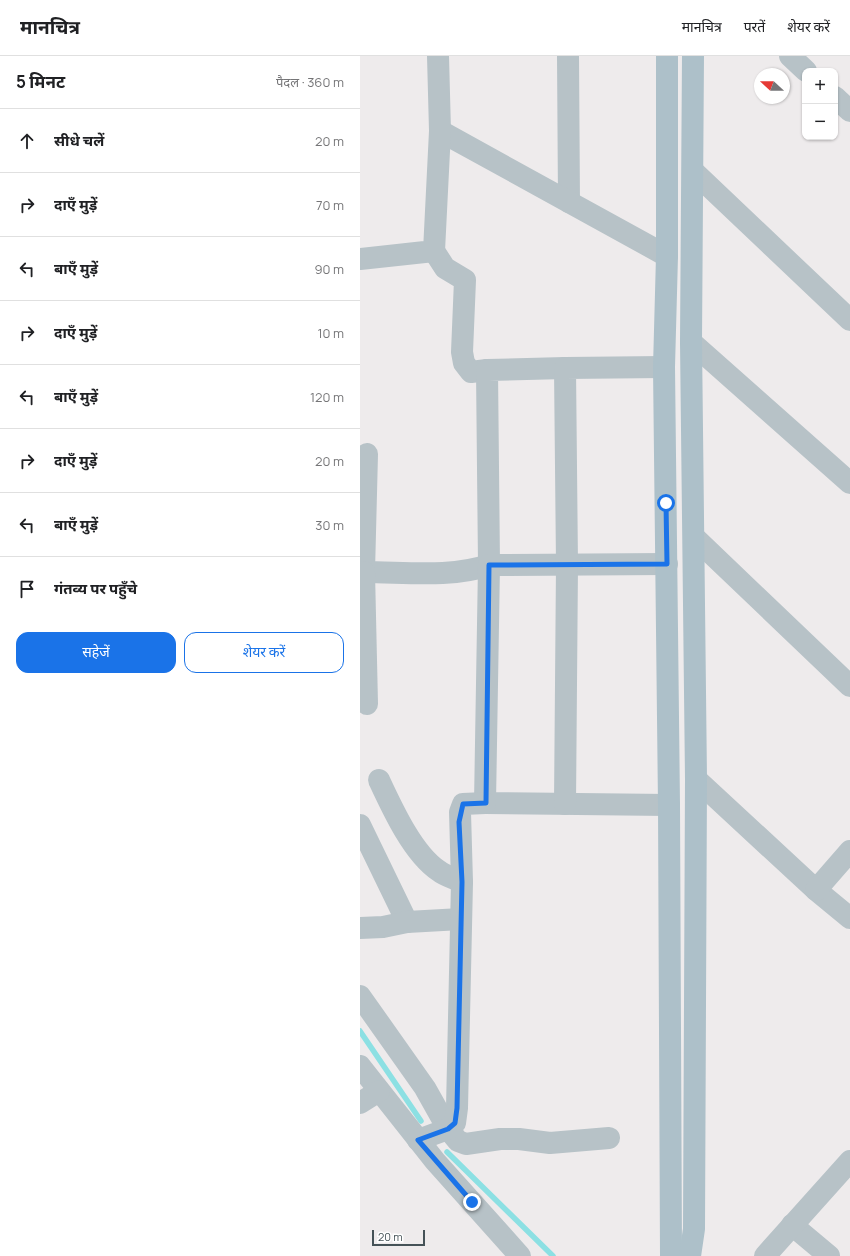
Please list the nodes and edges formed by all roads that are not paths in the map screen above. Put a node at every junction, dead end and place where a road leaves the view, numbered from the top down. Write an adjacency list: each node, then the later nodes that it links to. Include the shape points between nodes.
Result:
1 (438, 56): 9 (street)
2 (568, 56): 11 (street)
3 (667, 56): 13 (main road)
4 (693, 56): 10 (main road)
5 (790, 56): 6 (street)
6 (803, 68)
7 (838, 100): 8 (street)
8 (850, 111)
9 (440, 132): 11 (street); 12 (street)
10 (693, 171): 15 (street); 16 (main road)
11 (569, 202): 13 (street)
12 (434, 251): 14 (street); 19 (street, via 445,268 465,280 462,352 464,363 471,372)
13 (667, 256): 17 (main road)
14 (360, 259)
15 (850, 320)
16 (691, 342): 21 (street); 23 (main road)
17 (664, 367): 18 (street); 25 (main road)
18 (565, 368): 19 (street); 24 (street)
19 (487, 370): 26 (street)
20 (367, 454): 22 (street)
21 (850, 482)
22 (363, 509): 27 (street)
23 (694, 537): 28 (street); 30 (main road)
24 (567, 564): 25 (street); 26 (street); 33 (street)
25 (667, 564): 34 (main road)
26 (489, 565): 27 (street, via 474,570); 32 (street)
27 (364, 572): 29 (street)
28 (850, 686)
29 (367, 704)
30 (696, 779): 38 (street); 54 (main road, via 694,1229)
31 (379, 780): 37 (street, via 403,830 427,860 438,871)
32 (486, 803): 33 (street); 37 (street, via 463,804 460,812)
33 (565, 804): 34 (street)
34 (669, 805): 53 (main road)
35 (360, 825): 41 (street)
36 (850, 851): 38 (street)
37 (462, 882): 40 (street)
38 (816, 890): 39 (street)
39 (850, 918)
40 (461, 919): 41 (street); 47 (street, via 457,1108 455,1123)
41 (407, 922): 42 (street)
42 (360, 928)
43 (360, 996): 47 (street, via 425,1088)
44 (360, 1066): 45 (street)
45 (379, 1091): 46 (street); 49 (street)
46 (360, 1102)
47 (448, 1129): 48 (street, via 458,1141 466,1144 500,1139 550,1143); 49 (street)
48 (610, 1138)
49 (418, 1140): 52 (street)
50 (850, 1161): 51 (street)
51 (792, 1225): 55 (street); 56 (street)
52 (520, 1256)
53 (671, 1256)
54 (690, 1256)
55 (765, 1256)
56 (829, 1256)

